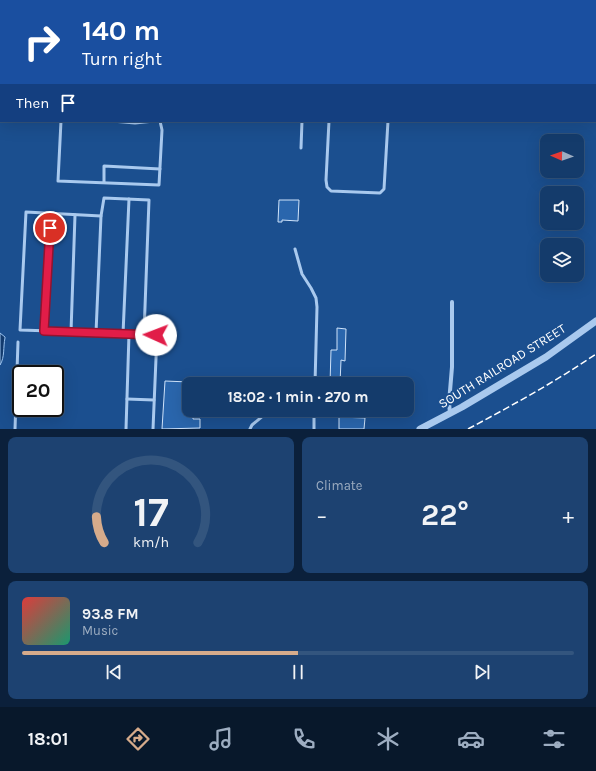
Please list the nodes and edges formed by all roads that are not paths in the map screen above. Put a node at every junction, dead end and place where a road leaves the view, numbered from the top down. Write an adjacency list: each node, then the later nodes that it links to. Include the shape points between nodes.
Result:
1 (61, 122): 10 (lane, via 58,181)
2 (124, 122): 3 (lane)
3 (144, 122)
4 (160, 122): 9 (lane)
5 (302, 122): 8 (lane)
6 (329, 122): 7 (lane, via 327,187 331,191 380,193 384,189)
7 (388, 122)
8 (301, 148)
9 (160, 169): 10 (lane, via 159,185); 10 (lane, via 104,166)
10 (104, 182)
11 (129, 199): 14 (lane, via 104,198); 21 (lane); 23 (lane, via 149,200)
12 (50, 213): 13 (lane); 18 (lane); 18 (lane, via 26,212 20,330)
13 (75, 215): 14 (lane); 19 (lane)
14 (101, 216): 20 (lane)
15 (295, 249): 25 (lane, via 302,274 316,298)
16 (452, 302): 28 (street)
17 (596, 321): 28 (street, SOUTH RAILROAD STREET, via 546,357)
18 (44, 331): 19 (lane)
19 (71, 332): 20 (lane)
20 (96, 333): 21 (lane)
21 (123, 334): 22 (lane)
22 (129, 334): 23 (lane); 26 (lane)
23 (144, 334): 27 (lane, via 156,335)
24 (18, 342): 31 (lane)
25 (315, 377)
26 (127, 399): 27 (lane); 32 (lane)
27 (154, 400): 33 (lane)
28 (450, 413): 36 (street, SOUTH RAILROAD STREET)
29 (262, 417): 34 (lane)
30 (314, 417): 35 (lane)
31 (15, 429)
32 (126, 429)
33 (153, 429)
34 (250, 429)
35 (314, 429)
36 (420, 429)

